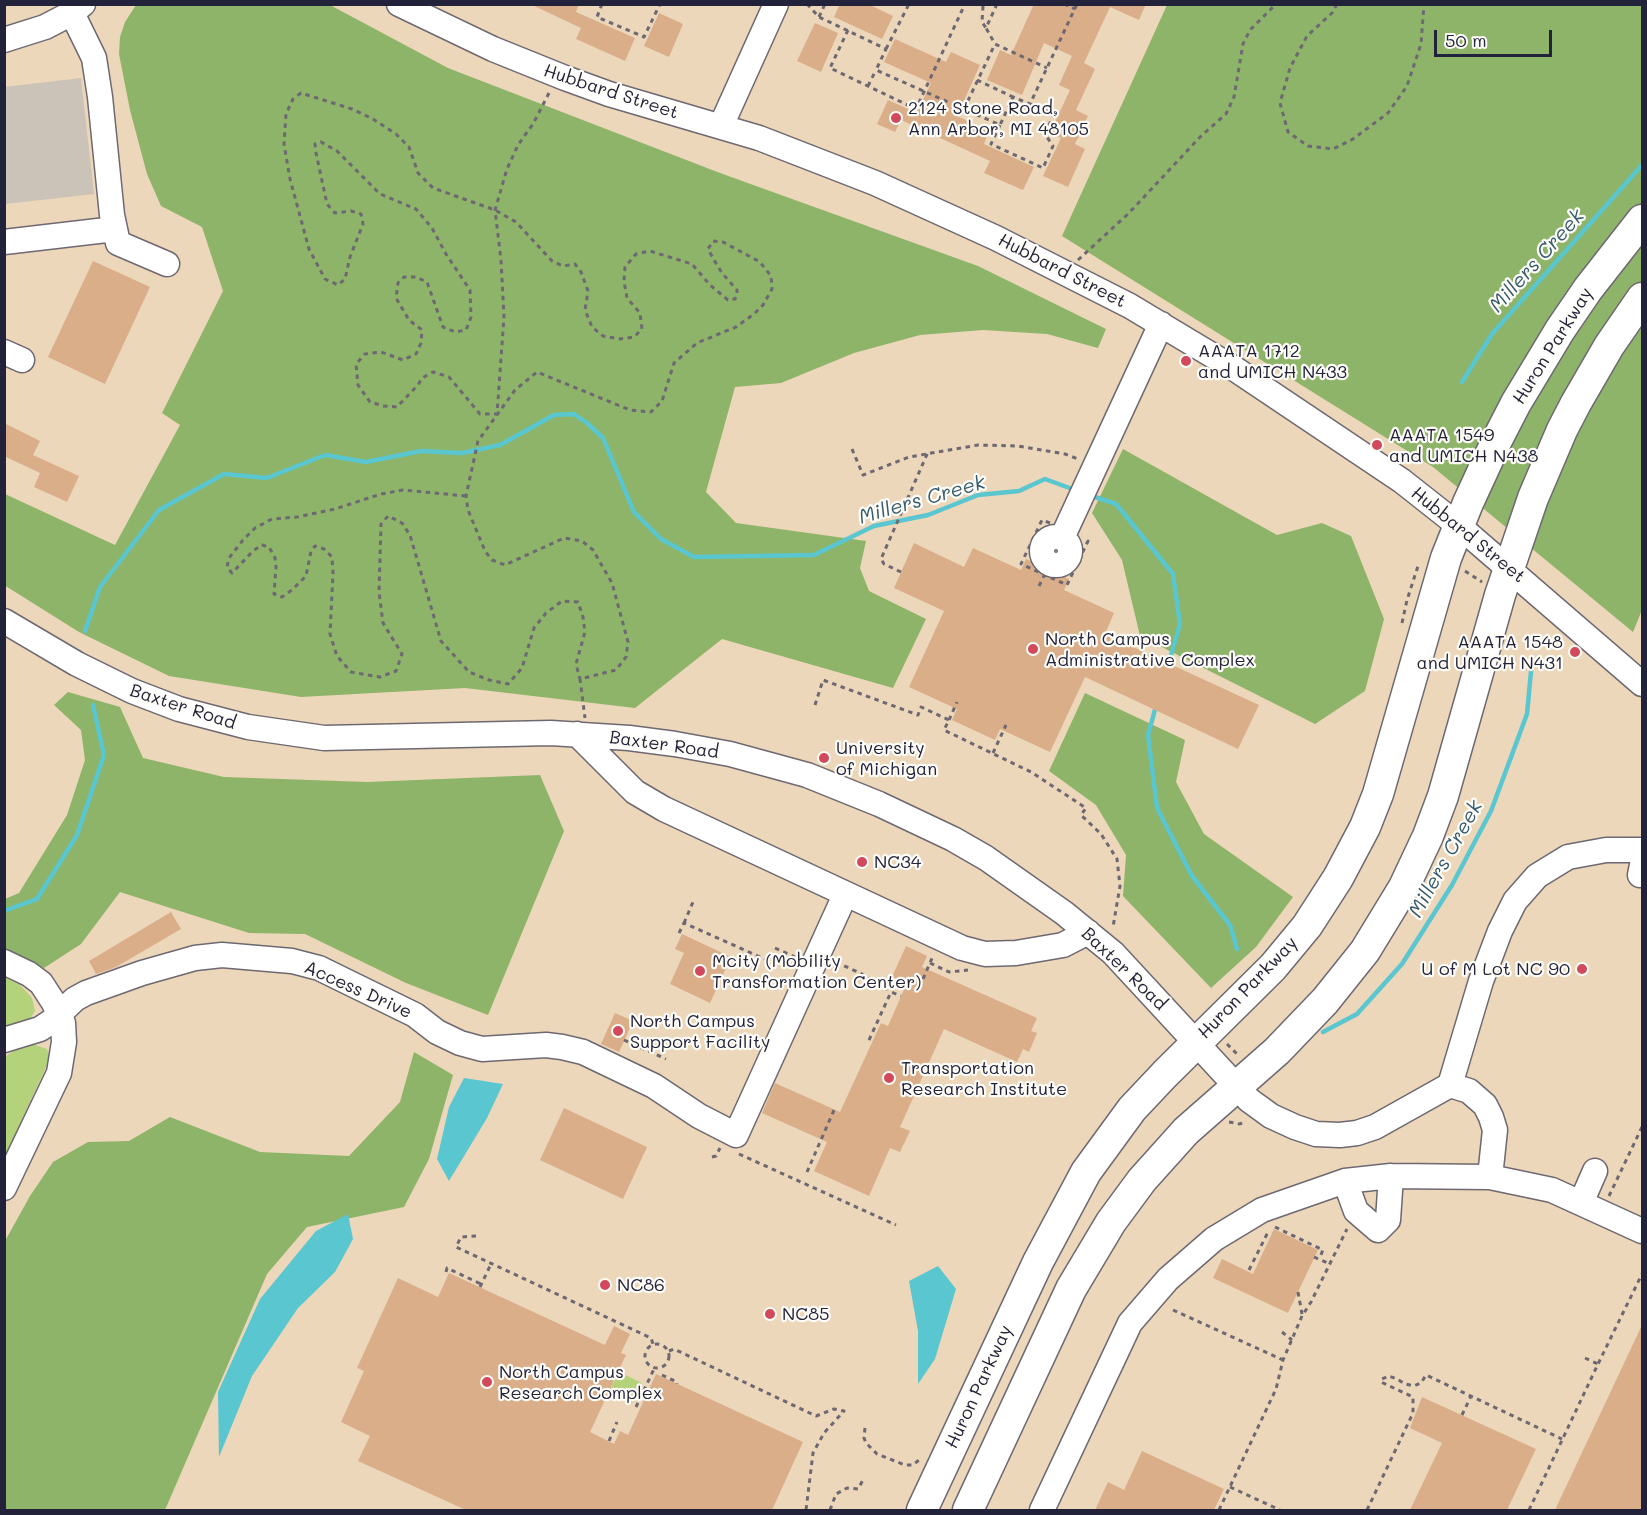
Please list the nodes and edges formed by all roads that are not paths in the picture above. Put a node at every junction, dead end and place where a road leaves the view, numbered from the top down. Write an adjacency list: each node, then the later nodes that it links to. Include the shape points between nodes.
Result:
1 (399, 4): 5 (street, Hubbard Street, via 559,76)
2 (776, 4): 5 (street)
3 (78, 9): 4 (street, via 45,27); 7 (street, via 93,58)
4 (4, 40)
5 (721, 126): 11 (street, Hubbard Street, via 917,201 1047,263)
6 (1642, 220): 12 (main road, Huron Parkway, via 1588,289 1534,372 1497,440)
7 (115, 229): 8 (street); 9 (street, via 118,243)
8 (4, 242)
9 (167, 264)
10 (1642, 298): 14 (main road, via 1594,371 1562,430)
11 (1161, 324): 12 (street, Hubbard Street, via 1358,451); 13 (street)
12 (1459, 526): 14 (street, Hubbard Street); 25 (main road, Huron Parkway, via 1435,594 1388,764 1359,838 1326,898 1292,945)
13 (1062, 538)
14 (1497, 577): 16 (street, Hubbard Street); 26 (main road, via 1443,796 1404,887 1365,951 1325,1002 1301,1028)
15 (4, 621): 17 (street, Baxter Road, via 132,691 179,709 248,727 344,739)
16 (1642, 684)
17 (583, 734): 19 (street, via 635,792); 20 (street, Baxter Road, via 721,753 771,764 840,787 919,822 986,858)
18 (1642, 850): 27 (street, via 1606,850 1568,857 1537,876 1515,901 1481,981)
19 (845, 895): 20 (street, via 962,948 985,954 1063,945); 23 (street, Access Drive, via 736,1135 654,1086 583,1053 562,1047 482,1049 460,1043 415,1015 319,968 292,961 222,955 195,958 86,993)
20 (1088, 932): 25 (street, Baxter Road)
21 (4, 962): 23 (street, via 41,983)
22 (4, 971): 23 (street, via 37,991)
23 (55, 1017): 24 (street, Access Drive, via 40,1029); 29 (street, via 63,1023 59,1073)
24 (4, 1040)
25 (1209, 1040): 26 (street, Baxter Road); 35 (main road, Huron Parkway, via 1132,1109 1086,1172 1038,1262)
26 (1240, 1074): 27 (street, Baxter Road, via 1257,1107 1316,1134 1357,1133 1375,1127); 36 (main road, via 1168,1150 1111,1222 1071,1289)
27 (1450, 1085): 31 (street, via 1469,1091 1485,1105 1491,1117 1495,1130)
28 (1595, 1171): 33 (street)
29 (6, 1175)
30 (1391, 1176): 31 (street); 32 (street); 32 (street, via 1388,1220 1378,1230 1356,1211)
31 (1490, 1177): 33 (street, via 1552,1190)
32 (1345, 1181): 37 (street, via 1262,1210 1214,1239 1168,1279 1130,1323)
33 (1581, 1203): 34 (street)
34 (1642, 1231)
35 (933, 1507)
36 (968, 1510)
37 (1042, 1510)

